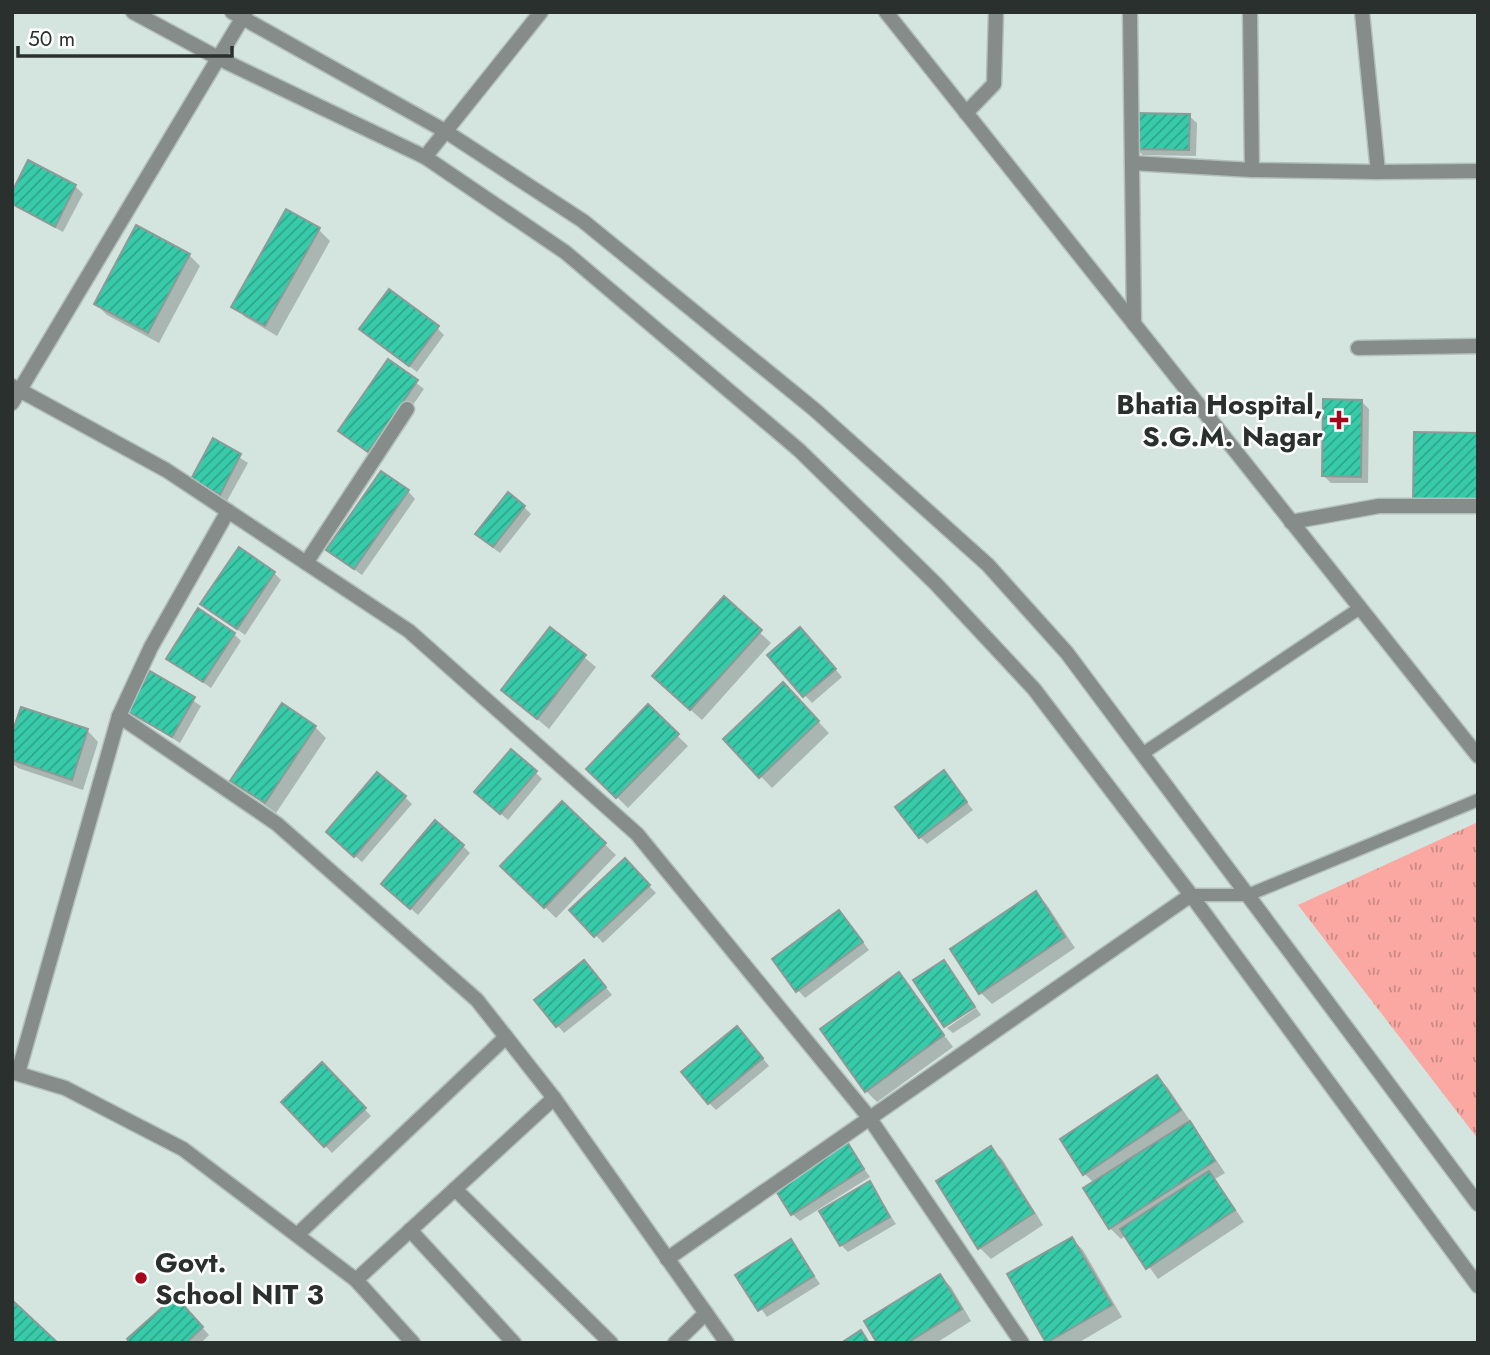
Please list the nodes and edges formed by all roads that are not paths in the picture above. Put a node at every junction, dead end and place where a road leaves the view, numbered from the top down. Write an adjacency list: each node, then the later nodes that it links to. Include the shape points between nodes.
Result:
1 (133, 12): 9 (street)
2 (541, 12): 11 (street)
3 (886, 12): 10 (street)
4 (996, 12): 10 (street, via 994,84)
5 (1130, 12): 13 (street)
6 (1250, 12): 14 (street)
7 (1362, 12): 16 (street)
8 (240, 14): 9 (street); 11 (street)
9 (220, 59): 12 (street); 20 (street)
10 (966, 113): 17 (street)
11 (445, 131): 12 (street); 28 (street, via 583,221 835,429 988,565 1067,653)
12 (425, 157): 31 (street, via 565,252 808,460 936,583 1034,689)
13 (1132, 163): 14 (street); 17 (street)
14 (1252, 170): 16 (street)
15 (1478, 171): 16 (street)
16 (1378, 173)
17 (1134, 324): 24 (street)
18 (1478, 346): 19 (street)
19 (1358, 348)
20 (14, 393): 23 (street, via 166,470)
21 (407, 409): 25 (street)
22 (1478, 506): 24 (street, via 1379,506)
23 (228, 511): 25 (street); 27 (street, via 151,647)
24 (1291, 522): 26 (street)
25 (306, 563): 36 (street, via 409,631 637,834)
26 (1360, 608): 28 (lane); 29 (street)
27 (119, 716): 33 (street, via 277,824 477,1000); 34 (street)
28 (1142, 754): 32 (street)
29 (1478, 756)
30 (1478, 800): 32 (lane)
31 (1191, 895): 32 (lane); 36 (street); 43 (street)
32 (1248, 895): 38 (street)
33 (506, 1037): 35 (street); 40 (street)
34 (15, 1072): 40 (street, via 65,1088 183,1149)
35 (554, 1098): 37 (street); 41 (street)
36 (868, 1116): 41 (street); 50 (street)
37 (455, 1189): 39 (street); 47 (street)
38 (1478, 1204)
39 (410, 1230): 42 (street); 46 (street)
40 (297, 1235): 42 (street)
41 (667, 1259): 44 (street)
42 (356, 1280): 45 (street)
43 (1478, 1286)
44 (706, 1312): 48 (street); 49 (street)
45 (413, 1343)
46 (514, 1343)
47 (611, 1343)
48 (675, 1343)
49 (727, 1343)
50 (1022, 1343)

